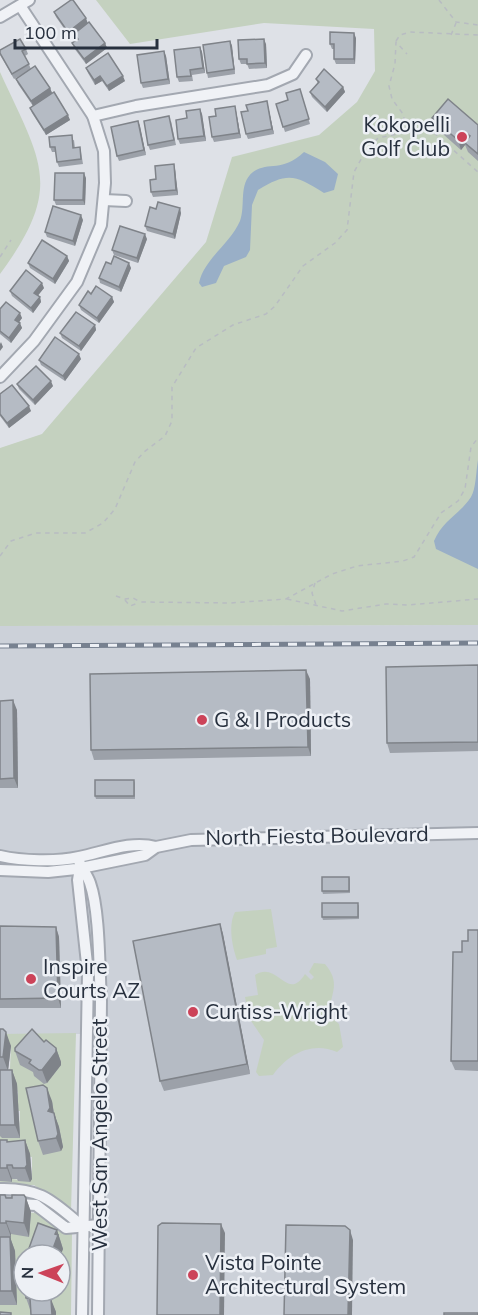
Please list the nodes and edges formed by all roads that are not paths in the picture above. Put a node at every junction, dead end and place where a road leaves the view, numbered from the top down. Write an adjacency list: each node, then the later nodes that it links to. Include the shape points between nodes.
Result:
1 (25, 3): 2 (street); 4 (street)
2 (0, 17)
3 (306, 55): 4 (street, via 293,74 268,85 136,106)
4 (93, 117): 5 (street, via 104,151)
5 (104, 200): 6 (street); 7 (street, via 101,225 77,282 34,341)
6 (126, 201)
7 (0, 376)
8 (478, 833): 10 (street, North Fiesta Boulevard, via 227,837 156,847 145,855)
9 (0, 856): 10 (street, North Fiesta Boulevard)
10 (79, 863): 11 (street, North Fiesta Boulevard, via 48,872); 14 (street, West San Angelo Street, via 90,881 99,954); 15 (street, West San Angelo Street, via 88,973)
11 (0, 870)
12 (0, 1189): 15 (street, via 40,1193)
13 (0, 1203): 15 (street, via 36,1205 66,1227)
14 (99, 1225): 15 (street); 17 (street, West San Angelo Street)
15 (82, 1226): 16 (street, West San Angelo Street)
16 (82, 1315)
17 (98, 1315)

